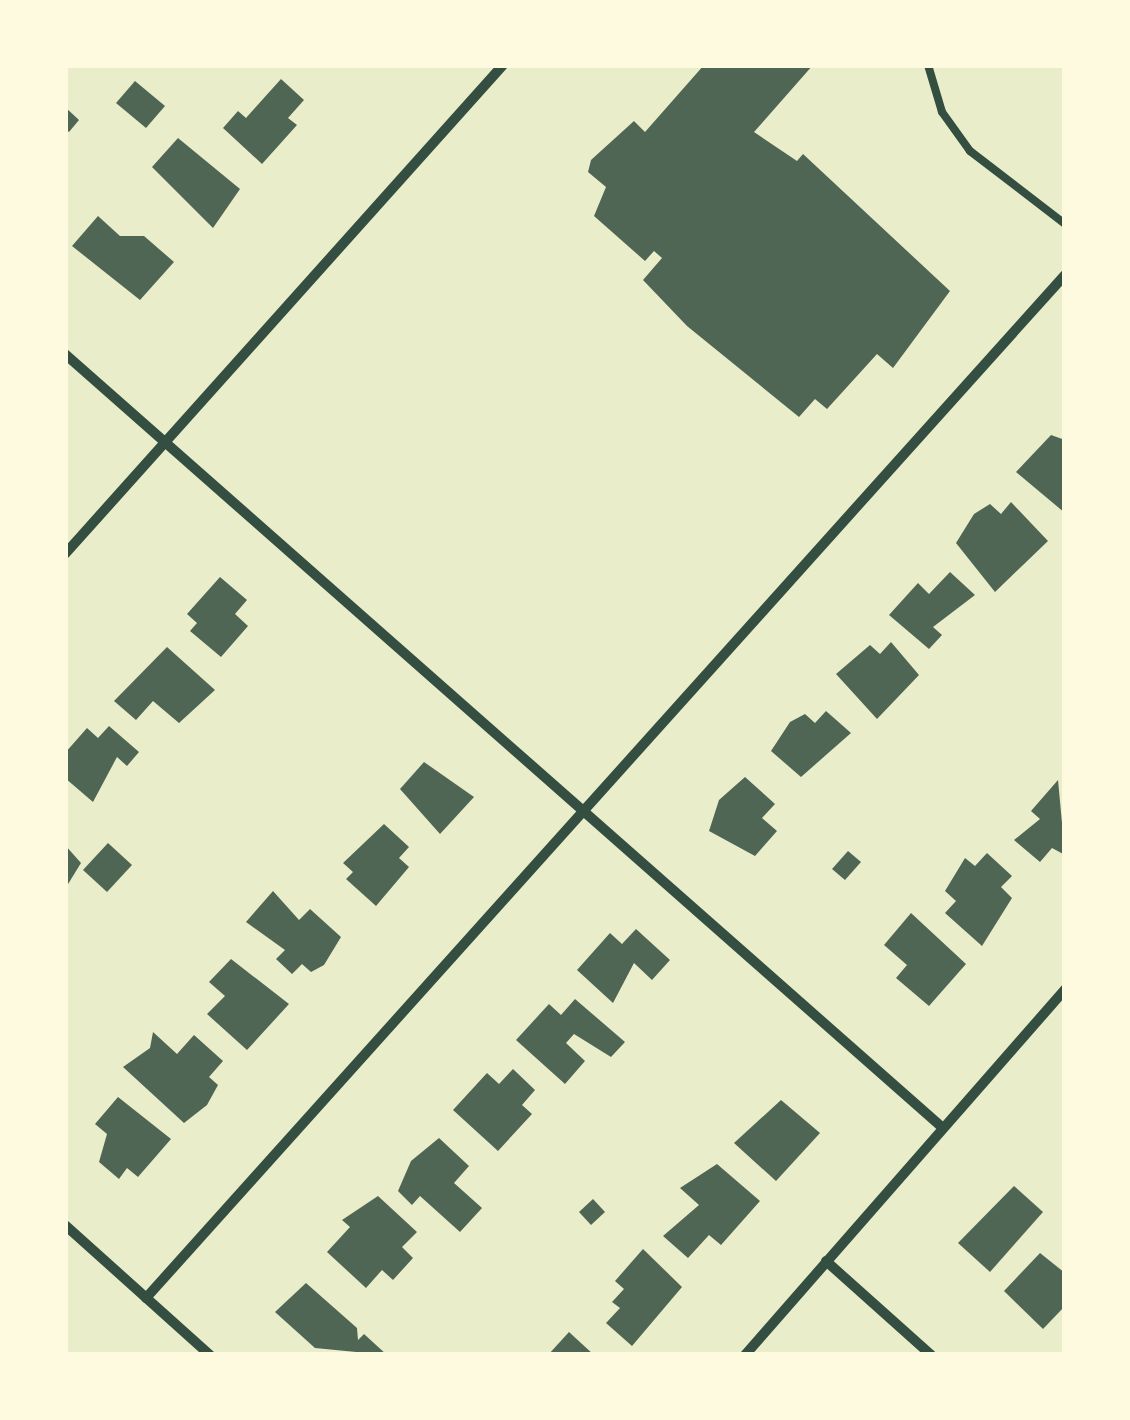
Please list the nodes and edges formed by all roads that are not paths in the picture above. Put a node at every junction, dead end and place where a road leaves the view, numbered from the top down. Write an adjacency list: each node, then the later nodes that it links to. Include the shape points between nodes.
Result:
1 (504, 65): 6 (street)
2 (928, 65): 3 (lane, via 942,112 970,151)
3 (1065, 224)
4 (1065, 275): 8 (street)
5 (65, 354): 6 (street)
6 (166, 443): 7 (street); 8 (street)
7 (65, 554)
8 (589, 810): 10 (street); 13 (street)
9 (1065, 990): 10 (street)
10 (944, 1128): 12 (street)
11 (65, 1225): 13 (street)
12 (826, 1261): 15 (street); 16 (street)
13 (146, 1298): 14 (street)
14 (210, 1355)
15 (745, 1355)
16 (931, 1355)

